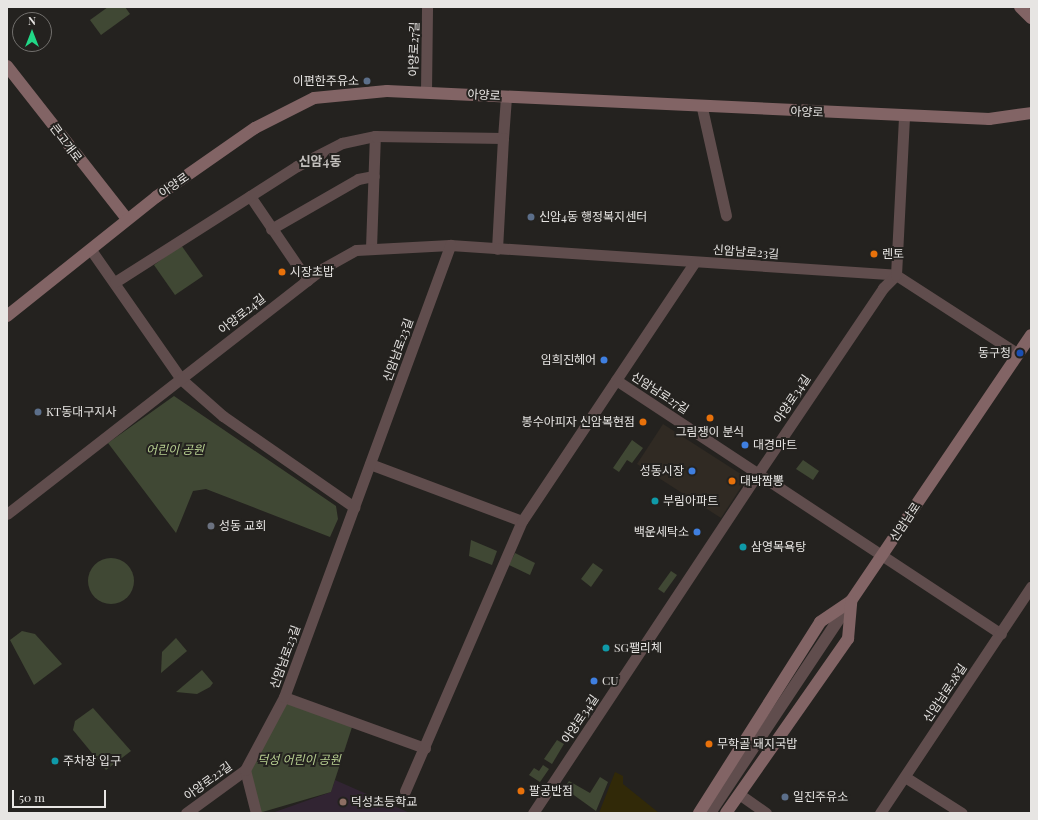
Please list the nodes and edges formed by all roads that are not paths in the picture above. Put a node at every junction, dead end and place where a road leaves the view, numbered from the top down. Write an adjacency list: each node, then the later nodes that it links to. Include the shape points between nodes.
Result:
1 (427, 7): 5 (street, 아양로27길)
2 (1020, 7): 3 (main road)
3 (1031, 18)
4 (7, 66): 15 (main road, 큰고개로)
5 (426, 92): 6 (main road, 아양로); 15 (main road, 아양로, via 343,93 314,98 286,110)
6 (506, 97): 7 (main road, 아양로); 11 (street)
7 (702, 108): 9 (main road, 아양로); 14 (street)
8 (1031, 113): 9 (main road, 아양로, via 989,119)
9 (904, 116): 23 (street)
10 (375, 136): 11 (street); 12 (street); 13 (street, via 342,143 296,166)
11 (504, 138): 19 (street)
12 (374, 176): 16 (street, via 358,178); 18 (street)
13 (250, 196): 16 (street); 25 (street)
14 (726, 215)
15 (127, 219): 20 (main road, 아양로)
16 (271, 229): 24 (street)
17 (450, 245): 18 (street, 신암남로23길); 19 (street, 신암남로23길); 31 (street, 신암남로23길)
18 (371, 248): 22 (street, 신암남로23길, via 356,250)
19 (497, 249): 21 (street, 신암남로23길)
20 (91, 250): 25 (street); 26 (main road, 아양로)
21 (695, 262): 23 (street, 신암남로23길); 30 (street)
22 (320, 270): 24 (street, 아양로24길)
23 (896, 274): 28 (street, 신암남로23길); 32 (street, 아양로34길, via 883,288)
24 (307, 280): 29 (street, 아양로24길)
25 (115, 282): 29 (street)
26 (7, 316)
27 (1031, 335): 28 (main road, 신암남로)
28 (1018, 354): 36 (main road, 신암남로)
29 (181, 379): 33 (street, via 223,416); 34 (street, 아양로24길)
30 (616, 380): 32 (street, 신암남로27길); 35 (street, 신암남로27길)
31 (370, 464): 33 (street, 신암남로23길); 35 (street)
32 (759, 472): 36 (street, 신암남로27길); 48 (street, 아양로34길)
33 (354, 507): 40 (street, 신암남로23길)
34 (7, 514)
35 (522, 521): 41 (street, 신암남로27길, via 476,621)
36 (882, 557): 38 (main road, 신암남로); 39 (street, 신암남로27길)
37 (1031, 587): 39 (street, 신암남로28길)
38 (851, 601): 45 (main road, via 848,639); 49 (main road, via 820,622); 50 (street, 신암남로)
39 (1001, 634): 43 (street, 신암남로28길)
40 (284, 697): 41 (street); 42 (street, 신암남로23길)
41 (425, 748): 44 (street, 신암남로27길)
42 (245, 770): 46 (street, 아양로22길); 47 (street)
43 (904, 776): 53 (street, 신암남로28길); 54 (street)
44 (405, 791)
45 (739, 794): 51 (main road); 52 (street)
46 (186, 813)
47 (256, 813)
48 (533, 813)
49 (699, 813)
50 (710, 813)
51 (726, 813)
52 (766, 813)
53 (880, 813)
54 (962, 813)

